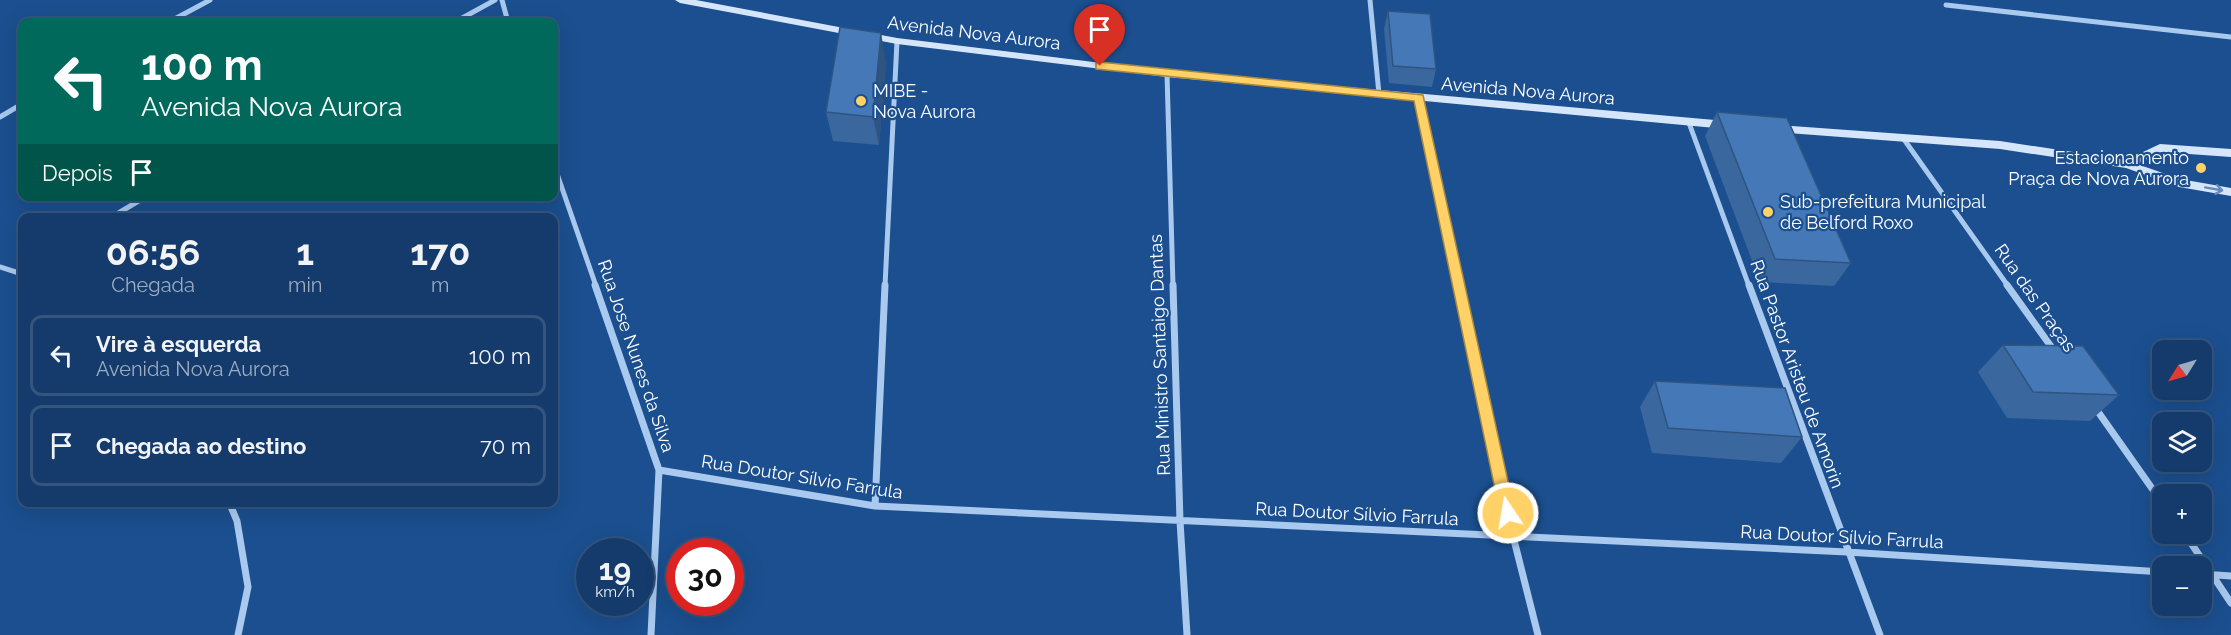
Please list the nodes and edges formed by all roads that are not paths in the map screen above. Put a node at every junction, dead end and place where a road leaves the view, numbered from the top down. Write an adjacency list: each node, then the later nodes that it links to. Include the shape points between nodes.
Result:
1 (210, 0): 7 (street)
2 (495, 0): 8 (street)
3 (502, 0): 9 (street)
4 (680, 0): 11 (street, Avenida Nova Aurora)
5 (1370, 0): 13 (street)
6 (1946, 5): 10 (street)
7 (176, 18)
8 (462, 18)
9 (507, 18)
10 (2231, 37)
11 (897, 41): 12 (street, Avenida Nova Aurora); 35 (street)
12 (1167, 74): 13 (street, Avenida Nova Aurora); 37 (street, Rua Ministro Santaigo Dantas)
13 (1379, 94): 14 (street, Avenida Nova Aurora)
14 (1419, 98): 17 (street, Avenida Nova Aurora); 38 (street)
15 (18, 106): 16 (street)
16 (0, 117)
17 (1689, 123): 18 (street, Avenida Nova Aurora); 40 (street, Rua Pastor Aristeu de Amorin)
18 (1737, 126)
19 (1760, 128): 20 (street)
20 (1903, 138): 22 (street, via 2000,145); 31 (street, Rua das Praças)
21 (2231, 153): 22 (street, via 2160,148)
22 (2127, 164): 24 (street, one-way to 24, via 2179,183)
23 (558, 177): 33 (street, Rua Jose Nunes da Silva)
24 (2231, 192)
25 (139, 201): 26 (street)
26 (118, 213)
27 (0, 267): 29 (street)
28 (18, 269): 29 (street)
29 (15, 271): 30 (street)
30 (18, 272)
31 (2060, 359)
32 (2088, 398): 34 (street)
33 (659, 470): 35 (street, Rua Doutor Sílvio Farrula); 46 (street, Rua Jose Nunes da Silva)
34 (2152, 488)
35 (875, 506): 37 (street, Rua Doutor Sílvio Farrula)
36 (231, 507): 45 (street, via 248,587)
37 (1180, 521): 38 (street, Rua Doutor Sílvio Farrula); 47 (street, Rua Ministro Santaigo Dantas)
38 (1512, 536): 40 (street, Rua Doutor Sílvio Farrula); 48 (street)
39 (2192, 544): 42 (street)
40 (1847, 552): 41 (street, Rua Doutor Sílvio Farrula); 49 (street, Rua Pastor Aristeu de Amorin)
41 (2152, 571)
42 (2214, 575): 43 (street); 44 (street)
43 (2231, 576)
44 (2231, 603)
45 (238, 635)
46 (651, 635)
47 (1187, 635)
48 (1538, 635)
49 (1880, 635)

